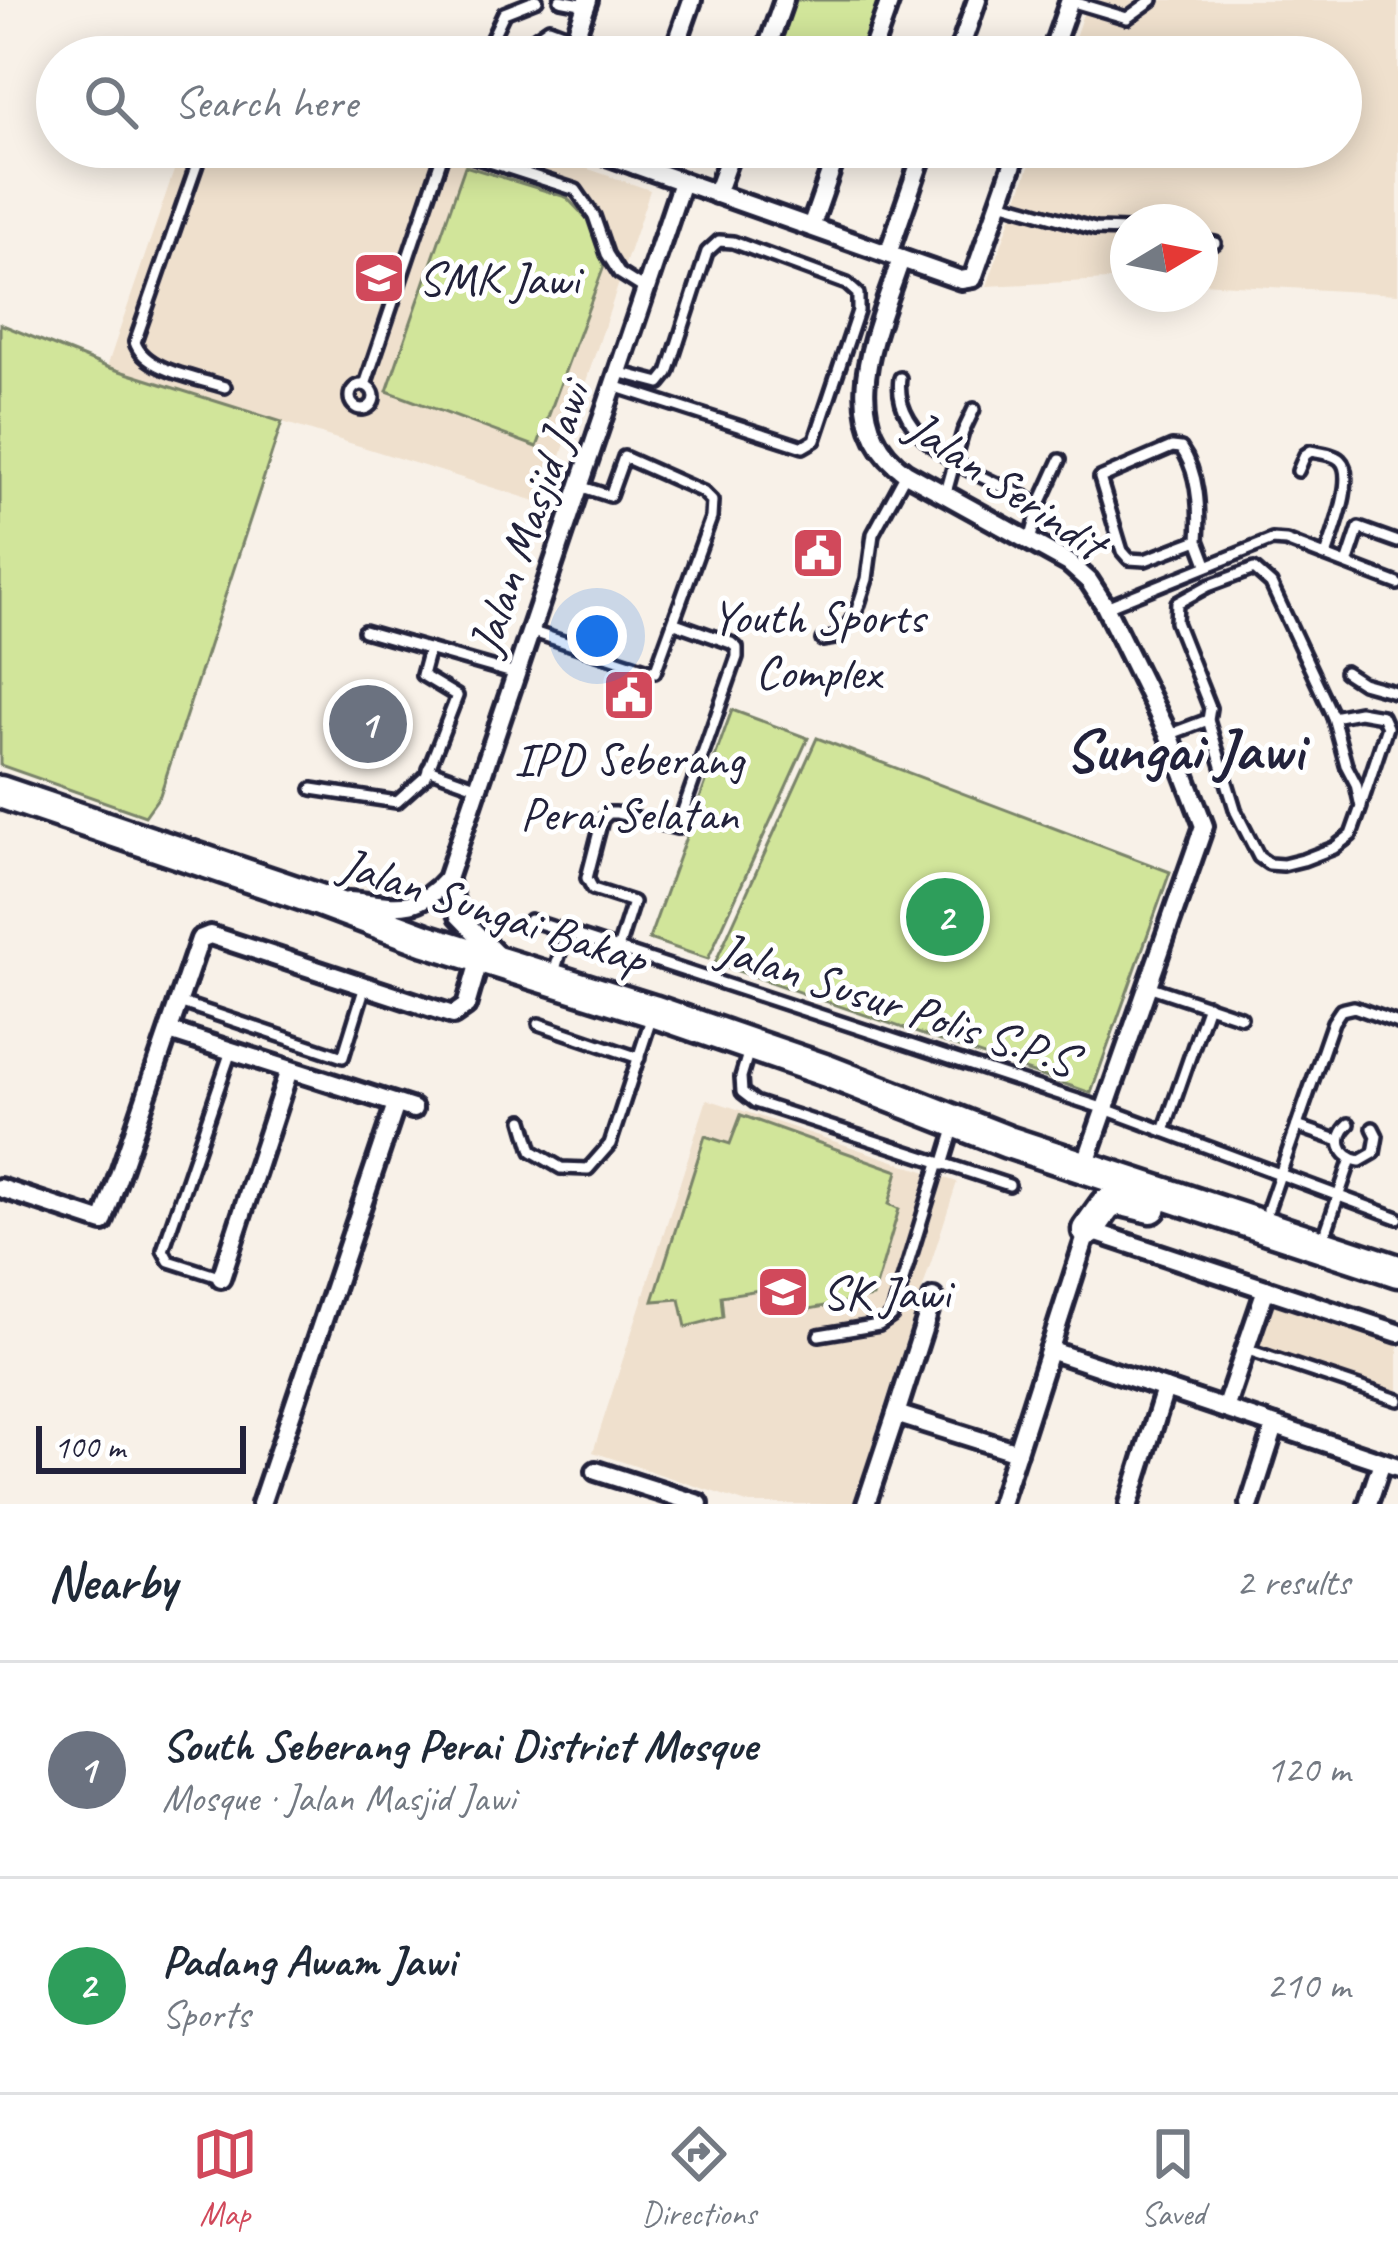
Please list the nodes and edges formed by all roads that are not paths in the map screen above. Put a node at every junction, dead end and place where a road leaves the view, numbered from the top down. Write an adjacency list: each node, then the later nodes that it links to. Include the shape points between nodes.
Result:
1 (537, 0): 10 (lane, via 504,13)
2 (560, 0): 9 (lane)
3 (692, 0): 14 (street)
4 (784, 0): 15 (street)
5 (890, 0): 16 (street)
6 (977, 0): 17 (street)
7 (1070, 0): 8 (lane, via 1126,18); 18 (street)
8 (1152, 0)
9 (587, 3): 13 (street)
10 (493, 36)
11 (538, 36): 12 (lane, via 549,28)
12 (570, 36)
13 (576, 36)
14 (679, 36)
15 (771, 36)
16 (877, 36)
17 (964, 36)
18 (1057, 36)
19 (196, 168): 37 (lane, via 135,342 148,361)
20 (437, 168): 36 (lane)
21 (508, 168): 33 (lane, via 576,190 619,273)
22 (658, 168): 27 (street)
23 (725, 168): 28 (street)
24 (832, 168): 30 (street)
25 (920, 168): 32 (street, Jalan Serindit)
26 (1012, 168): 29 (street)
27 (682, 182): 28 (street); 33 (street, Jalan Masjid Jawi)
28 (716, 194): 30 (street)
29 (1000, 202): 31 (lane); 32 (street, via 973,278)
30 (811, 227): 32 (street)
31 (1110, 229)
32 (894, 256): 42 (street, Jalan Serindit, via 862,400 871,437)
33 (646, 290): 35 (street, Jalan Masjid Jawi)
34 (900, 378): 40 (lane, via 915,430)
35 (616, 379): 35 (lane, via 803,447 815,440 858,294 719,241 707,252 668,373 660,383); 43 (street, Jalan Masjid Jawi)
36 (365, 385)
37 (224, 387)
38 (974, 409): 40 (lane)
39 (1060, 460): 45 (lane)
40 (957, 464): 44 (lane); 45 (lane)
41 (1298, 471): 49 (lane, via 1311,452 1344,466 1344,500)
42 (906, 473): 44 (street, Jalan Serindit); 57 (lane, via 873,534 856,613 840,637)
43 (579, 486): 54 (lane, via 610,496 624,457 712,501); 56 (street, Jalan Masjid Jawi)
44 (945, 496): 47 (street, Jalan Serindit)
45 (1040, 504): 47 (lane)
46 (1198, 540): 46 (lane, via 1129,559 1100,478 1180,448 1194,477); 50 (lane)
47 (1030, 541): 53 (street, Jalan Serindit, via 1069,563)
48 (1398, 542): 51 (lane, via 1359,528)
49 (1326, 556): 50 (lane, via 1272,540); 51 (lane)
50 (1207, 564): 53 (lane)
51 (1347, 564): 52 (lane)
52 (1398, 584)
53 (1106, 607): 66 (street, Jalan Serindit)
54 (675, 623): 56 (lane, via 655,672); 76 (lane, via 731,643 737,658 677,828 616,813 602,820 588,886 634,902)
55 (364, 631): 58 (lane)
56 (530, 632): 60 (street, Jalan Masjid Jawi)
57 (822, 640)
58 (429, 649): 60 (lane); 67 (lane, via 422,675 457,696)
59 (1345, 672): 61 (lane)
60 (516, 674): 68 (street, Jalan Masjid Jawi)
61 (1362, 682): 62 (lane); 63 (lane)
62 (1398, 693)
63 (1359, 712): 64 (lane); 71 (lane, via 1382,716 1387,727)
64 (1333, 717): 65 (lane, via 1271,584 1254,569 1177,603); 71 (lane)
65 (1208, 720): 66 (lane); 71 (lane, via 1236,812 1269,863 1334,848 1351,835)
66 (1168, 736): 80 (street, Jalan Serindit, via 1204,826)
67 (428, 769): 68 (lane); 69 (lane, via 398,802)
68 (478, 788): 72 (street, Jalan Masjid Jawi)
69 (312, 789)
70 (0, 792): 73 (highway, Jalan Sungai Bakap)
71 (1361, 807)
72 (447, 879): 73 (street, via 419,904); 77 (street, via 459,916)
73 (319, 900): 77 (highway, Jalan Sungai Bakap)
74 (530, 920): 75 (lane, Jalan Susur Polis S.P.S)
75 (566, 932): 76 (lane, Jalan Susur Polis S.P.S); 78 (lane)
76 (618, 949): 94 (lane, Jalan Susur Polis S.P.S)
77 (494, 961): 78 (highway, Jalan Sungai Bakap); 79 (street, via 453,1015)
78 (552, 979): 83 (highway, Jalan Sungai Bakap)
79 (365, 986): 81 (street, via 210,935 200,939); 90 (lane)
80 (1148, 986): 82 (lane); 94 (street, Jalan Serindit)
81 (179, 1002): 87 (street); 90 (lane)
82 (1208, 1005): 84 (lane); 100 (lane)
83 (653, 1011): 88 (highway, Jalan Sungai Bakap); 91 (lane)
84 (1241, 1017)
85 (538, 1024): 91 (lane)
86 (1398, 1024): 98 (lane, via 1354,1007 1341,1010)
87 (169, 1031): 89 (street); 108 (street, via 103,1222)
88 (751, 1045): 95 (highway, Jalan Sungai Bakap); 105 (lane, via 742,1092 754,1102)
89 (231, 1051): 92 (street); 116 (lane, via 163,1250 169,1261)
90 (343, 1058): 93 (lane)
91 (640, 1058): 96 (lane, via 610,1144 588,1169 561,1168 532,1151)
92 (289, 1070): 93 (street); 116 (street)
93 (335, 1084): 132 (street, via 404,1106)
94 (1105, 1109): 100 (lane, Jalan Susur Polis S.P.S); 103 (street, Jalan Serindit)
95 (957, 1119): 102 (highway, Jalan Sungai Bakap); 103 (highway, Jalan Sungai Bakap); 105 (lane)
96 (523, 1120)
97 (1349, 1124): 101 (lane)
98 (1297, 1126): 101 (lane); 106 (lane)
99 (1373, 1128): 104 (lane, via 1374,1153)
100 (1164, 1131): 106 (lane, Jalan Susur Polis S.P.S)
101 (1340, 1141): 104 (lane)
102 (1008, 1142): 103 (highway, Jalan Sungai Bakap); 112 (highway, via 1091,1187)
103 (1087, 1159): 111 (highway, Jalan Sungai Bakap)
104 (1351, 1159): 109 (lane)
105 (941, 1164): 107 (lane); 120 (lane, via 892,1316)
106 (1280, 1174): 109 (lane, Jalan Susur Polis S.P.S); 111 (lane)
107 (1009, 1185)
108 (0, 1188)
109 (1338, 1196): 110 (lane, Jalan Susur Polis S.P.S); 113 (lane)
110 (1398, 1218)
111 (1268, 1220): 112 (highway, via 1191,1220 1118,1199); 113 (highway, Jalan Sungai Bakap); 115 (highway, Jalan Sungai Bakap)
112 (1088, 1229): 117 (street); 122 (street)
113 (1327, 1229): 114 (highway, Jalan Sungai Bakap)
114 (1398, 1252)
115 (1398, 1271)
116 (221, 1278)
117 (1266, 1289): 119 (street); 121 (street)
118 (932, 1298): 126 (street)
119 (1398, 1333)
120 (819, 1335)
121 (1245, 1349): 124 (lane); 125 (street)
122 (1049, 1351): 123 (street); 128 (street)
123 (1166, 1389): 125 (street); 136 (street)
124 (1398, 1400)
125 (1225, 1409): 127 (street)
126 (896, 1414): 128 (street); 134 (street)
127 (1275, 1426): 129 (street); 137 (street)
128 (1017, 1453): 135 (street)
129 (1390, 1464): 138 (street)
130 (596, 1472): 131 (street)
131 (645, 1496): 133 (street)
132 (261, 1504)
133 (700, 1504)
134 (866, 1504)
135 (1000, 1504)
136 (1129, 1504)
137 (1250, 1504)
138 (1368, 1504)

